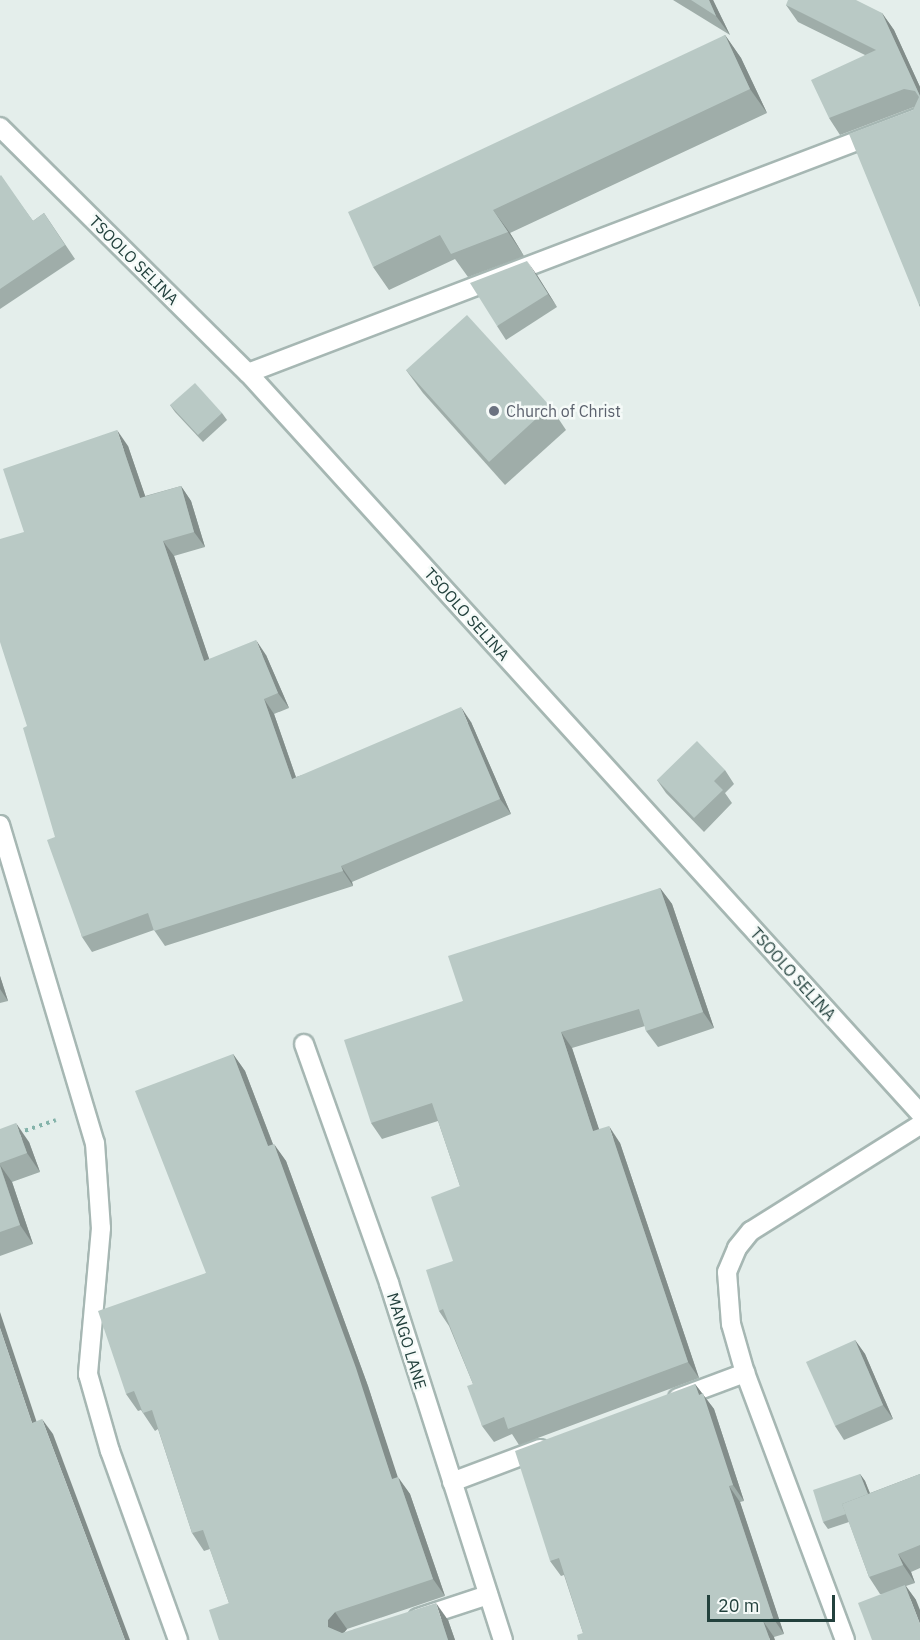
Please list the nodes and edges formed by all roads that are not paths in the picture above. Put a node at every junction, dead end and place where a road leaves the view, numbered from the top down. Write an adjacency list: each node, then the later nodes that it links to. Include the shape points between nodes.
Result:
1 (920, 117): 3 (street)
2 (0, 128): 3 (street, TSOOLO SELINA)
3 (248, 372): 6 (street, TSOOLO SELINA)
4 (0, 825): 14 (street, via 95,1143 101,1228 88,1374 110,1451)
5 (304, 1044): 11 (street, MANGO LANE, via 389,1283)
6 (920, 1113)
7 (920, 1125): 8 (street, via 751,1231 737,1248 727,1272 726,1296)
8 (745, 1373): 9 (street); 16 (street)
9 (658, 1405)
10 (560, 1442): 11 (street)
11 (452, 1482): 12 (street, MANGO LANE)
12 (488, 1595): 13 (street); 15 (street, MANGO LANE)
13 (404, 1623)
14 (178, 1640)
15 (503, 1640)
16 (845, 1640)

